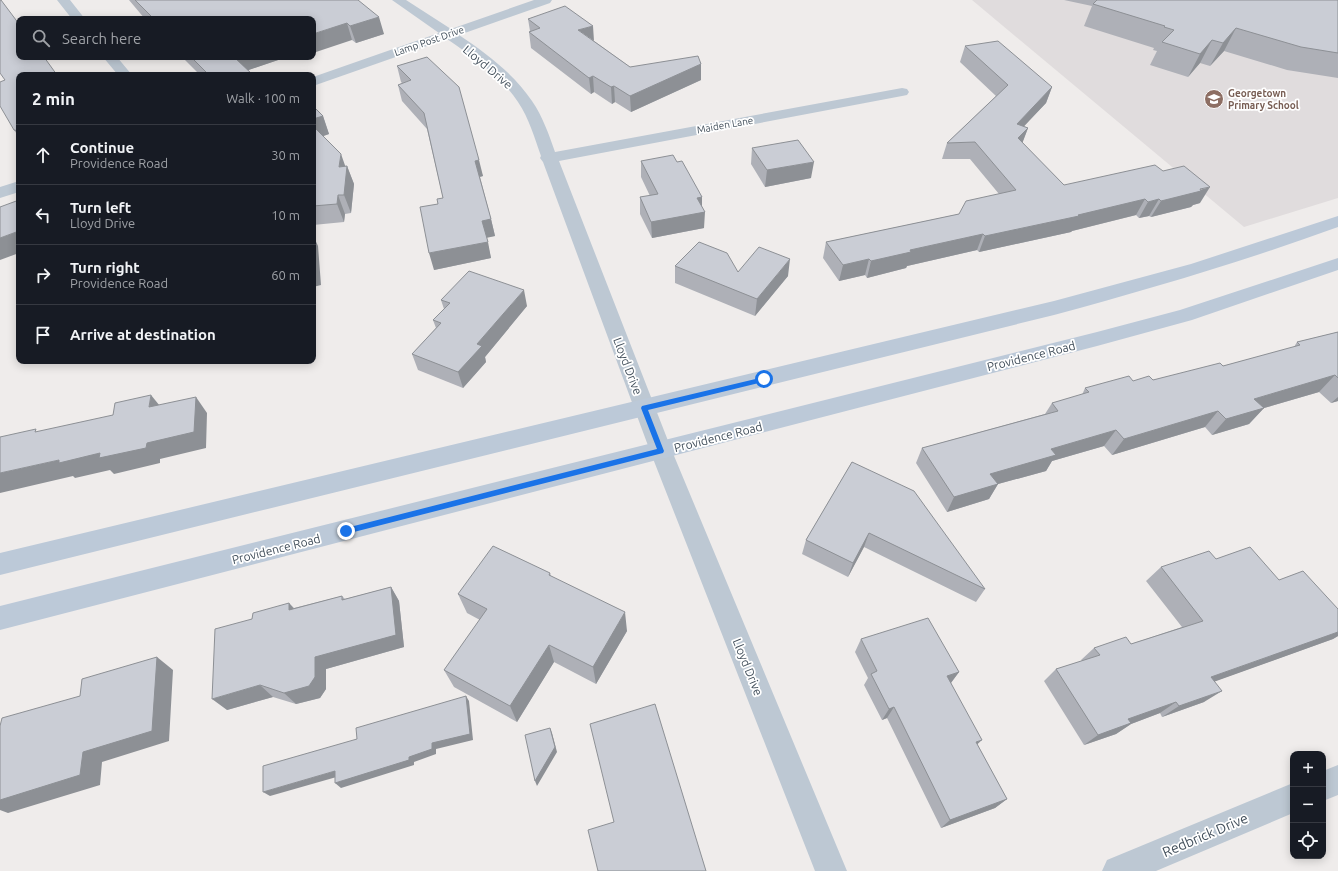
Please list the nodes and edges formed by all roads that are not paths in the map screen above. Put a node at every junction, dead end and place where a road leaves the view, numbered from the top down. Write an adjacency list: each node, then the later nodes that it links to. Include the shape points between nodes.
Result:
1 (63, 0): 4 (street)
2 (398, 0): 5 (street, Lloyd Drive)
3 (546, 0): 5 (street, Lamp Post Drive)
4 (76, 16)
5 (448, 35): 8 (street, Lamp Post Drive); 10 (street, Lloyd Drive, via 505,78 525,101 536,122)
6 (112, 60): 7 (street)
7 (122, 72)
8 (316, 81)
9 (902, 92): 10 (street, Maiden Lane)
10 (548, 158): 15 (street, Lloyd Drive)
11 (16, 187): 12 (street)
12 (0, 193)
13 (1338, 221): 15 (main road, via 1139,286)
14 (1338, 264): 16 (main road, Providence Road, via 1185,315)
15 (644, 408): 16 (street, Lloyd Drive); 17 (main road)
16 (661, 451): 18 (main road, Providence Road); 22 (street, Lloyd Drive)
17 (0, 564)
18 (0, 618)
19 (1338, 780): 20 (street)
20 (1326, 785)
21 (1290, 799): 23 (street, Redbrick Drive)
22 (831, 871)
23 (1118, 871)

